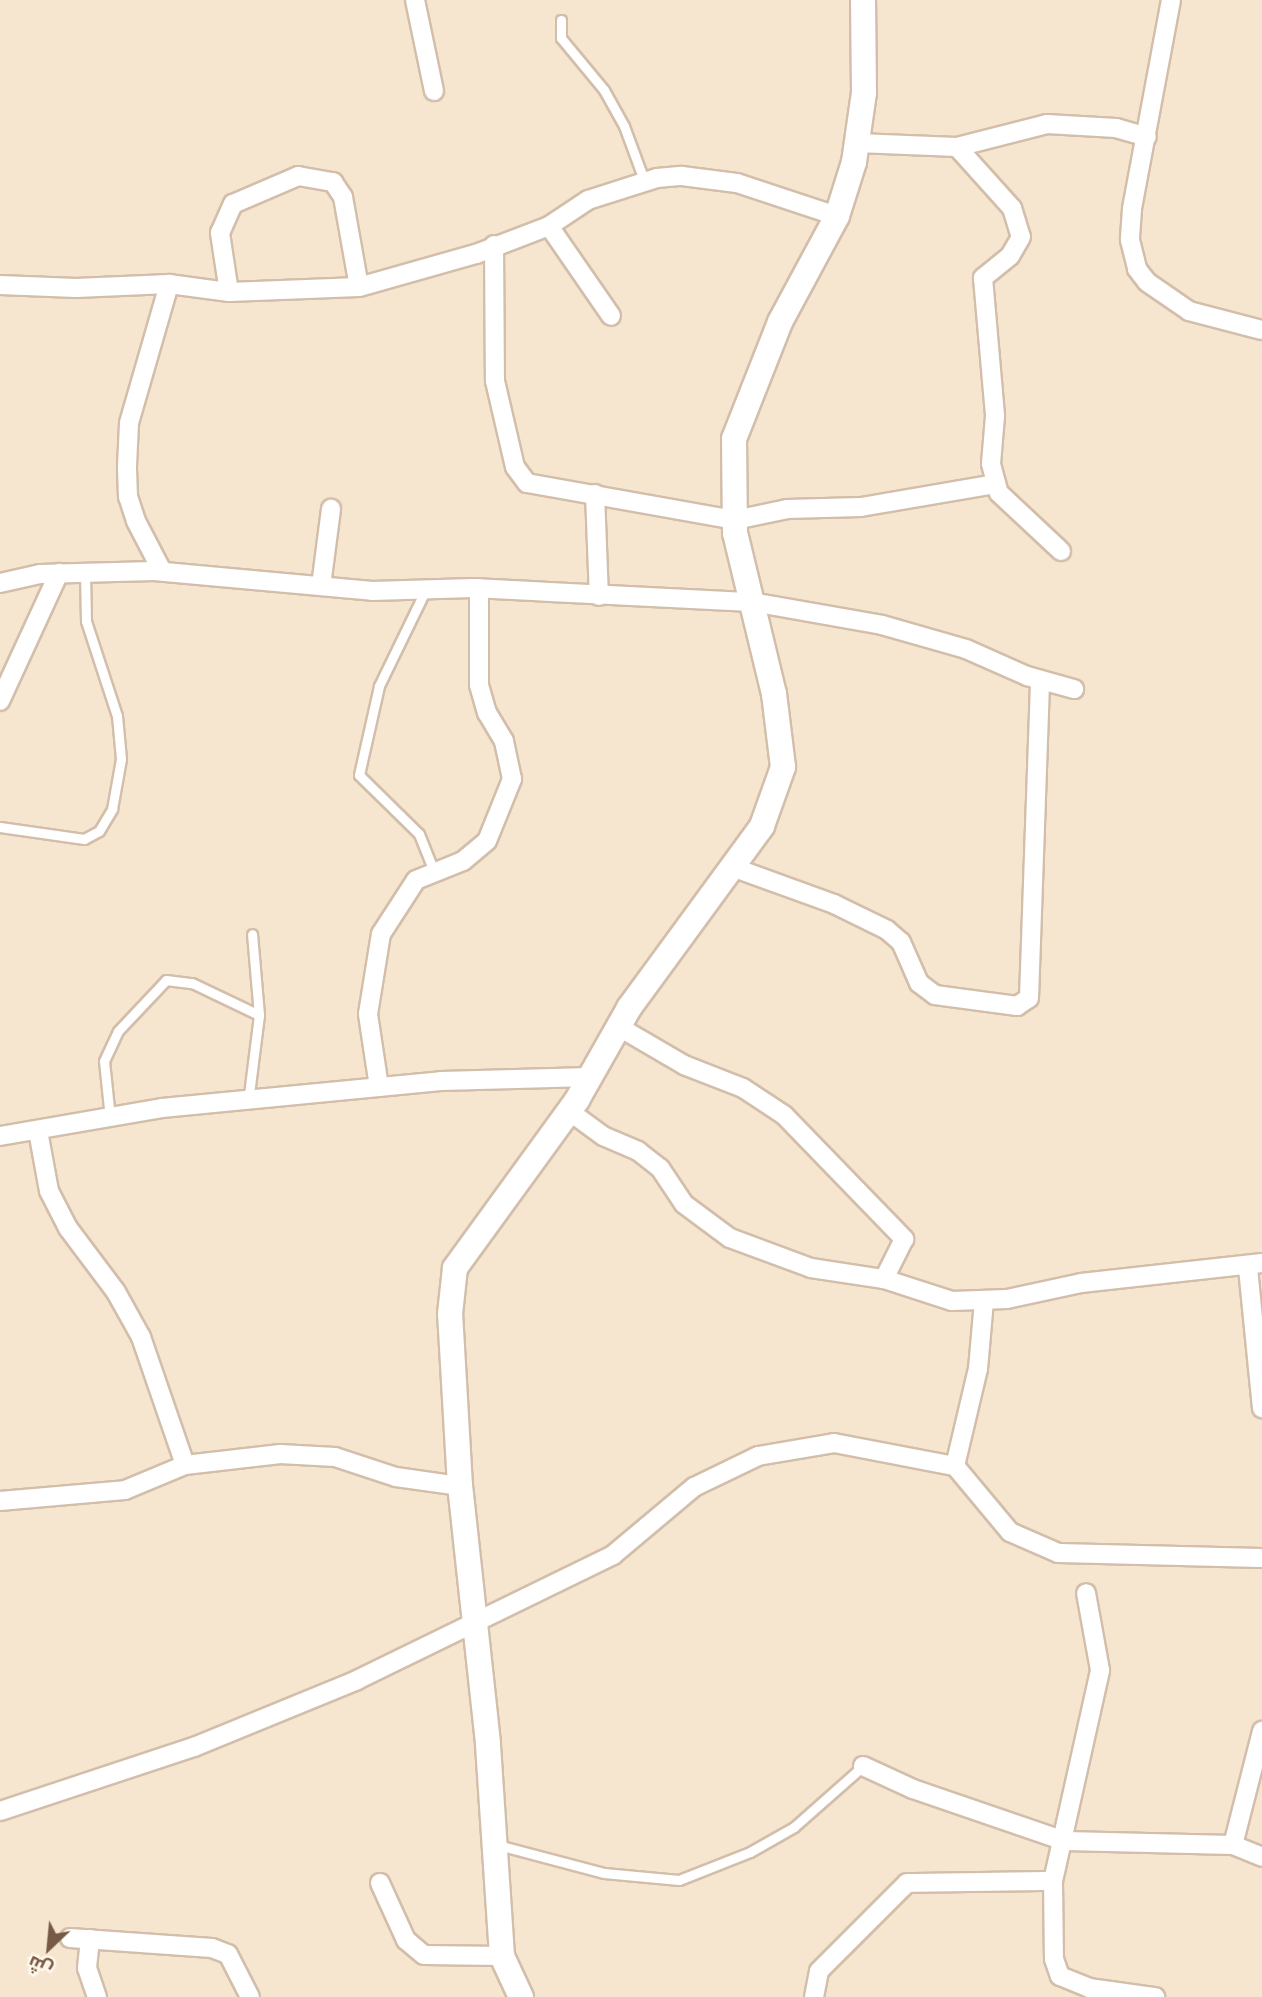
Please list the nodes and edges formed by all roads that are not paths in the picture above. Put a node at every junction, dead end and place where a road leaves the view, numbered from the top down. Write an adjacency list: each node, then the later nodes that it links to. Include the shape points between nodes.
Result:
1 (415, 0): 5 (street)
2 (863, 0): 7 (street, via 864,93)
3 (1171, 0): 6 (street)
4 (561, 20): 9 (lane, via 561,38 604,90 624,125)
5 (434, 91)
6 (1147, 137): 8 (street, via 1116,128 1047,124); 18 (street, via 1132,209 1130,240 1137,269 1147,282 1189,312)
7 (857, 144): 8 (street); 10 (street)
8 (957, 147): 19 (street, via 1012,208 1021,237 1010,256 983,278 995,416 991,464)
9 (645, 180): 10 (street, via 682,176 737,183); 11 (street, via 588,200)
10 (837, 216): 22 (street, via 780,322 734,439)
11 (549, 226): 12 (street); 17 (street)
12 (494, 245): 14 (street); 20 (street, via 495,381 514,467 527,483)
13 (169, 284): 15 (street); 16 (street); 25 (street, via 129,423 127,466 128,497)
14 (359, 287): 16 (street); 16 (street, via 343,197 333,182 298,176 233,204 220,233)
15 (1, 288)
16 (229, 292)
17 (611, 316)
18 (1262, 330)
19 (996, 484): 22 (street, via 861,507 787,509); 23 (street, via 1008,503)
20 (595, 494): 22 (street); 31 (street)
21 (331, 509): 28 (street)
22 (735, 520): 32 (street)
23 (1061, 551)
24 (85, 571): 25 (street); 26 (street); 36 (lane, via 86,621 117,716 121,759 111,809 99,831 84,839)
25 (162, 571): 28 (street)
26 (59, 573): 27 (street); 35 (street)
27 (0, 583)
28 (321, 586): 30 (street)
29 (480, 588): 30 (street); 31 (street); 38 (street, via 479,684 487,713 504,741 512,779 487,841 463,862)
30 (426, 589): 38 (lane, via 379,686 359,775 419,834)
31 (599, 596): 32 (street)
32 (752, 602): 33 (street, via 882,625 966,649); 37 (street, via 774,694 783,767 762,826)
33 (1040, 680): 34 (street); 37 (street, via 1029,998 1017,1006 935,995 919,983 901,942 887,930 834,904)
34 (1074, 689)
35 (0, 701)
36 (0, 828)
37 (732, 867): 41 (street)
38 (435, 874): 43 (street, via 416,880 381,934 368,1014)
39 (252, 934): 40 (lane)
40 (259, 1015): 44 (lane); 46 (lane, via 192,983 166,980 118,1031 104,1061)
41 (619, 1027): 42 (street); 50 (street, via 684,1065 743,1088 784,1115 904,1239)
42 (590, 1077): 43 (street, via 492,1078); 45 (street)
43 (379, 1087): 44 (street)
44 (248, 1103): 46 (street, via 162,1108)
45 (569, 1111): 50 (street, via 660,1168 684,1204 730,1238 811,1268); 55 (street, via 455,1268 450,1314)
46 (110, 1118): 47 (street)
47 (38, 1131): 48 (street); 53 (street, via 49,1191 68,1228 116,1292 141,1337)
48 (0, 1136)
49 (1255, 1266): 51 (street, via 1081,1283); 52 (street)
50 (884, 1279): 51 (street, via 952,1301)
51 (984, 1300): 54 (street, via 978,1368)
52 (1262, 1408)
53 (185, 1465): 55 (street, via 280,1454 335,1457 396,1477); 56 (street, via 125,1490)
54 (955, 1465): 57 (street, via 1010,1532 1058,1553); 59 (street, via 834,1443 758,1455 694,1487 613,1555)
55 (460, 1486): 59 (street)
56 (0, 1501)
57 (1262, 1558)
58 (1086, 1592): 63 (street, via 1100,1670)
59 (473, 1621): 62 (street, via 357,1680 194,1747); 64 (street)
60 (1262, 1731): 65 (street)
61 (863, 1766): 63 (street, via 913,1789); 64 (lane, via 794,1827 750,1852 680,1880 604,1873)
62 (0, 1811)
63 (1065, 1841): 65 (street); 67 (street)
64 (494, 1844): 71 (street)
65 (1233, 1845): 66 (street)
66 (1262, 1857)
67 (1053, 1881): 75 (street, via 907,1883 819,1971); 76 (street, via 1054,1959 1060,1976 1089,1988)
68 (380, 1883): 71 (street, via 406,1940 424,1955)
69 (70, 1938): 70 (street)
70 (90, 1939): 72 (street, via 87,1968); 73 (street, via 212,1948 228,1954)
71 (502, 1956): 74 (street)
72 (97, 1997)
73 (250, 1997)
74 (521, 1997)
75 (814, 1997)
76 (1155, 1997)

